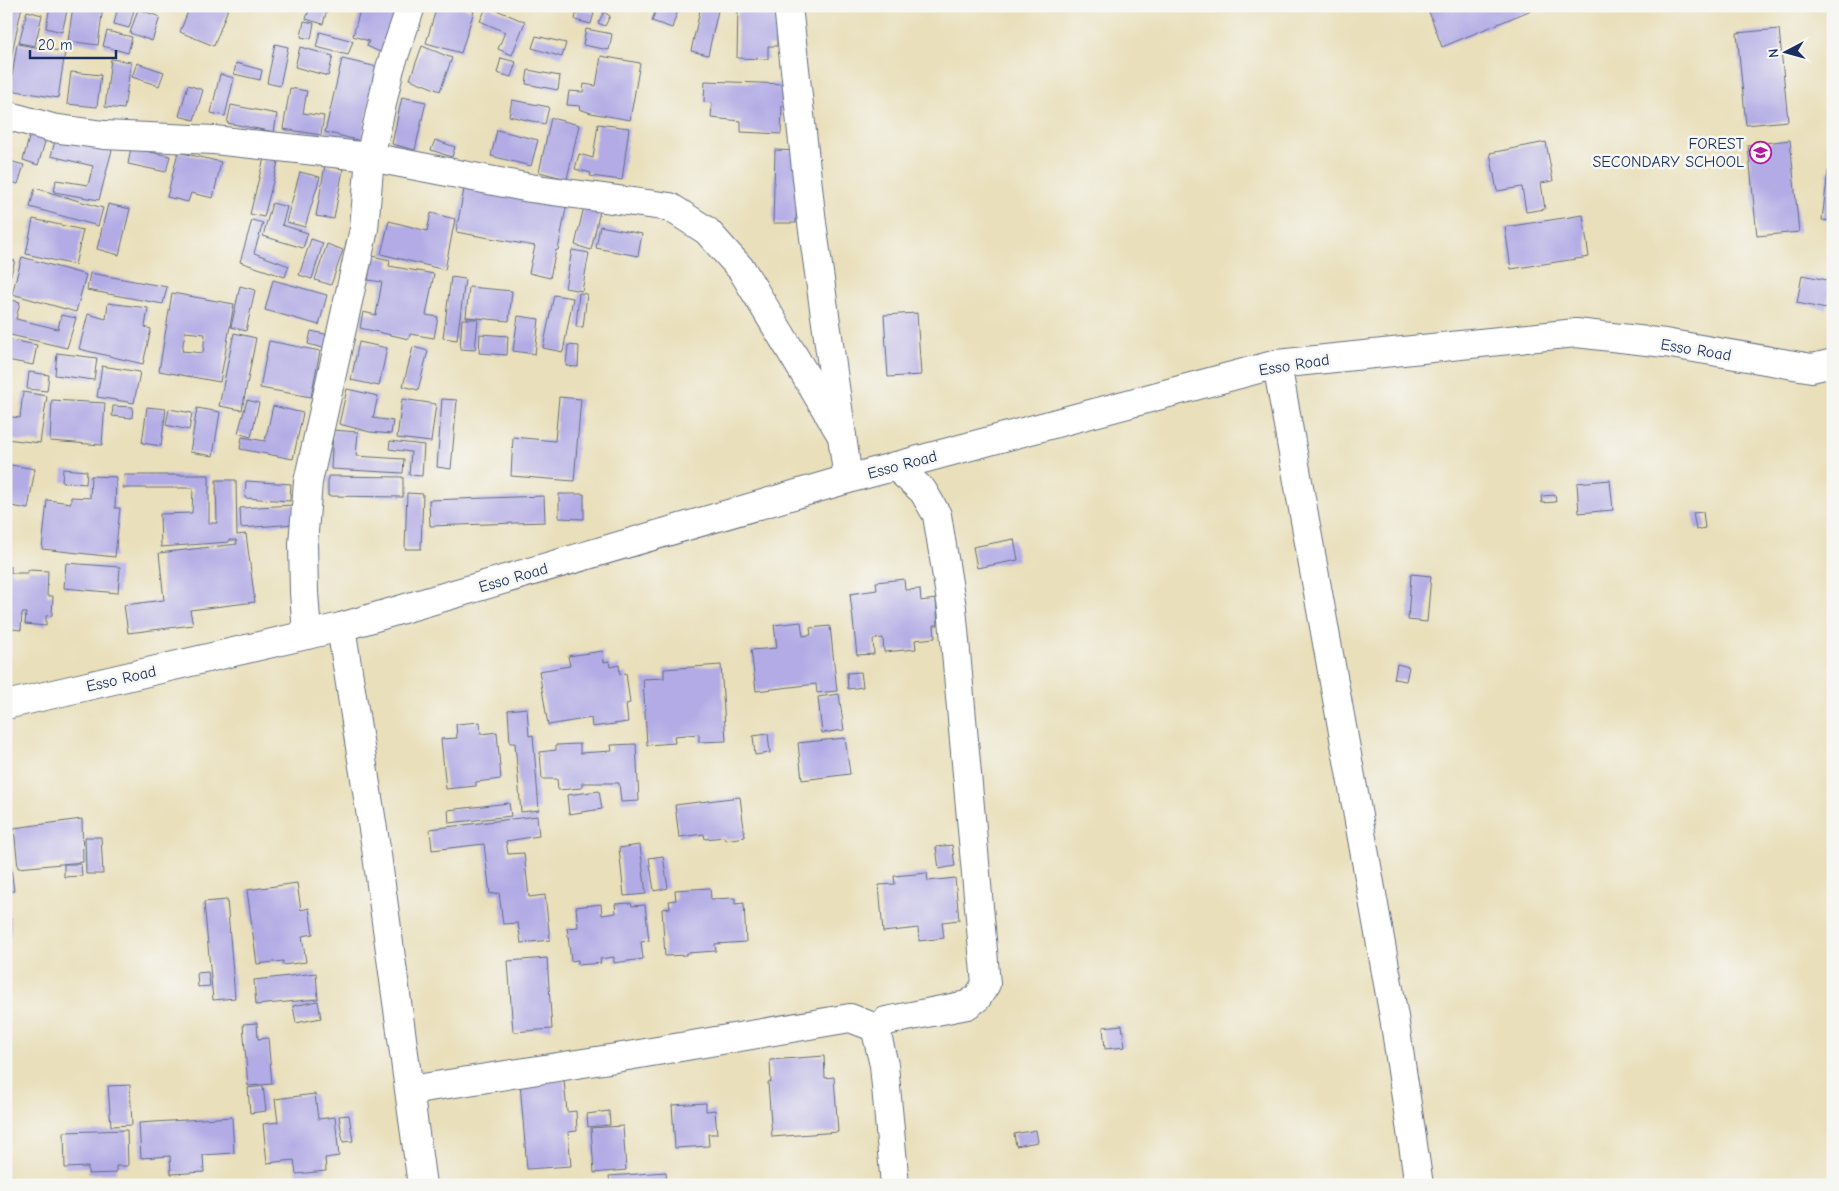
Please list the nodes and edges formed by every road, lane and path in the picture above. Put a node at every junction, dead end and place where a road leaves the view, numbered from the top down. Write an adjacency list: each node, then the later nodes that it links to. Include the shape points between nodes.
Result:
1 (411, 6): 4 (street, via 390,68)
2 (788, 6): 7 (street, via 812,223)
3 (6, 115): 4 (street, via 52,128 104,135 214,140)
4 (370, 157): 7 (street, via 530,188 670,208 707,231 742,270); 11 (street, via 364,229 308,482 303,544)
5 (1277, 364): 6 (street, Esso Road, via 1576,333 1666,343); 8 (street, Esso Road); 17 (street, via 1394,1017)
6 (1826, 370)
7 (842, 436): 9 (street)
8 (895, 466): 9 (street, Esso Road); 13 (street, via 923,491 937,515 952,608 986,984 977,998 967,1005 886,1022)
9 (848, 479): 10 (street, Esso Road)
10 (341, 627): 11 (street, Esso Road); 14 (street)
11 (307, 635): 12 (street, Esso Road)
12 (6, 705)
13 (876, 1031): 14 (street, via 850,1018); 16 (street, via 884,1065)
14 (410, 1090): 15 (street)
15 (422, 1185)
16 (895, 1185)
17 (1418, 1185)

